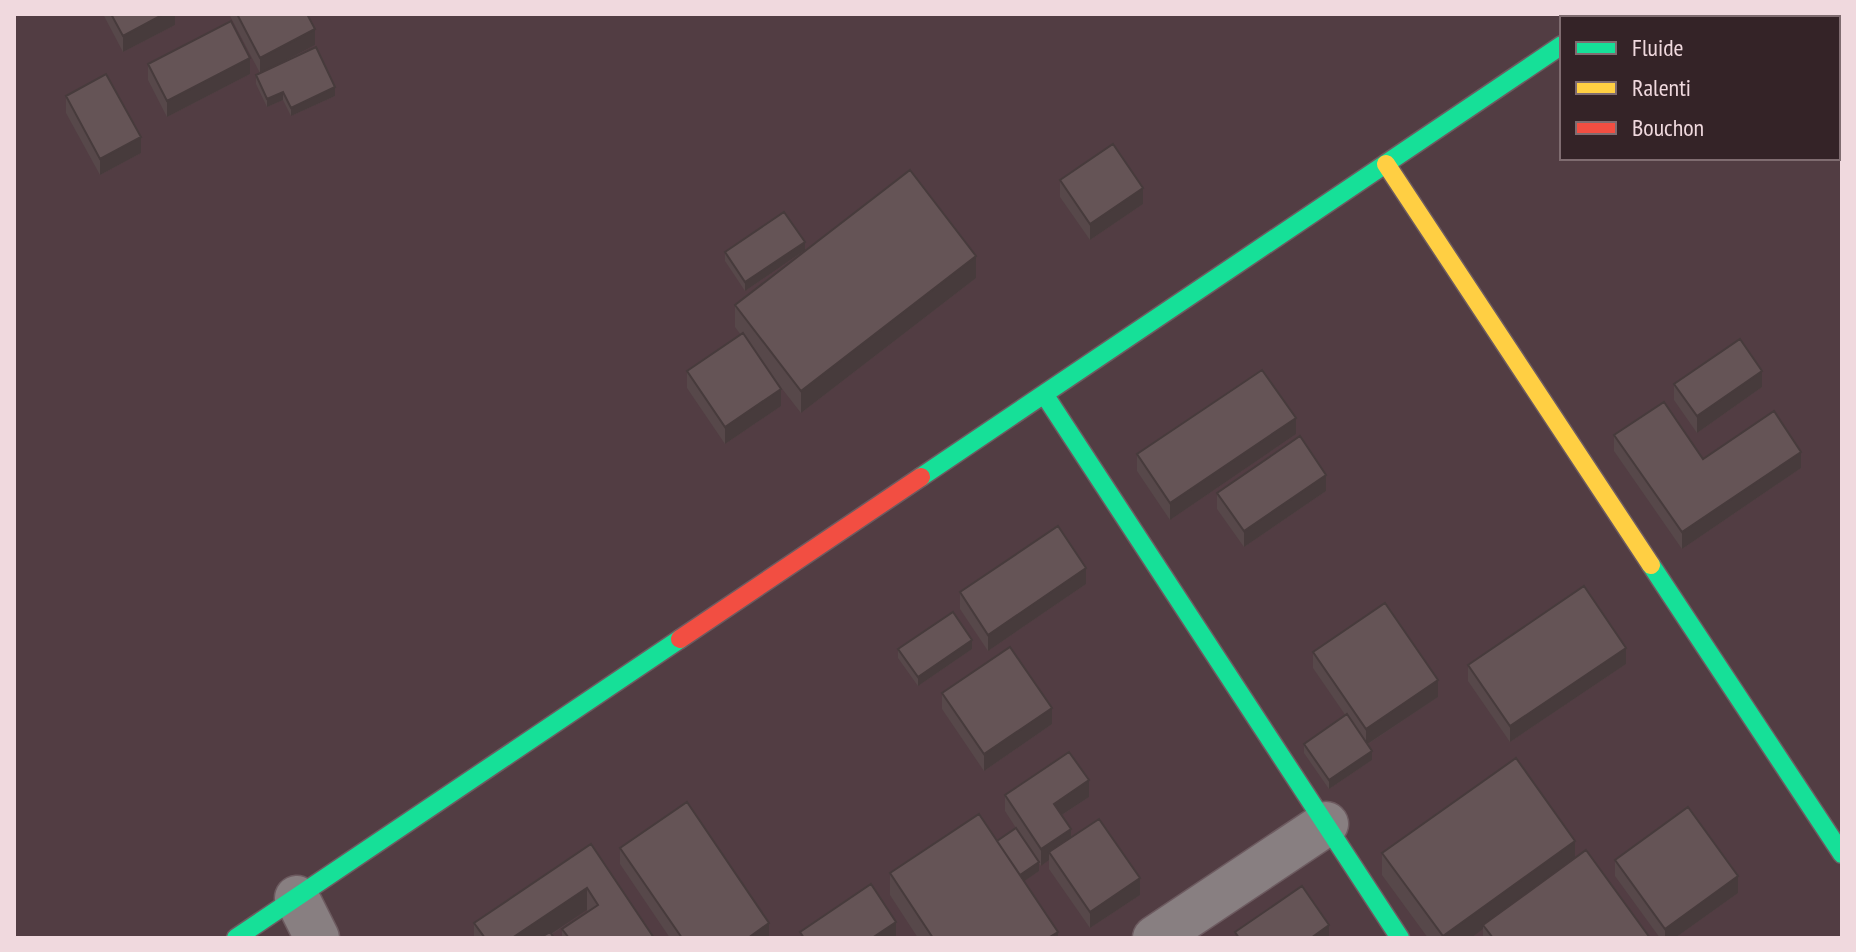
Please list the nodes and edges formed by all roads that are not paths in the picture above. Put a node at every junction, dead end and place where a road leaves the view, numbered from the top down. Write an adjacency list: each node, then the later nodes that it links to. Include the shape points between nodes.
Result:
1 (1560, 46): 2 (main road)
2 (1386, 164): 3 (main road); 5 (main road)
3 (1044, 394): 4 (main road); 6 (main road)
4 (1326, 824): 9 (street); 10 (main road)
5 (1842, 854)
6 (297, 898): 7 (main road); 8 (street)
7 (236, 938)
8 (317, 938)
9 (1155, 938)
10 (1400, 938)

